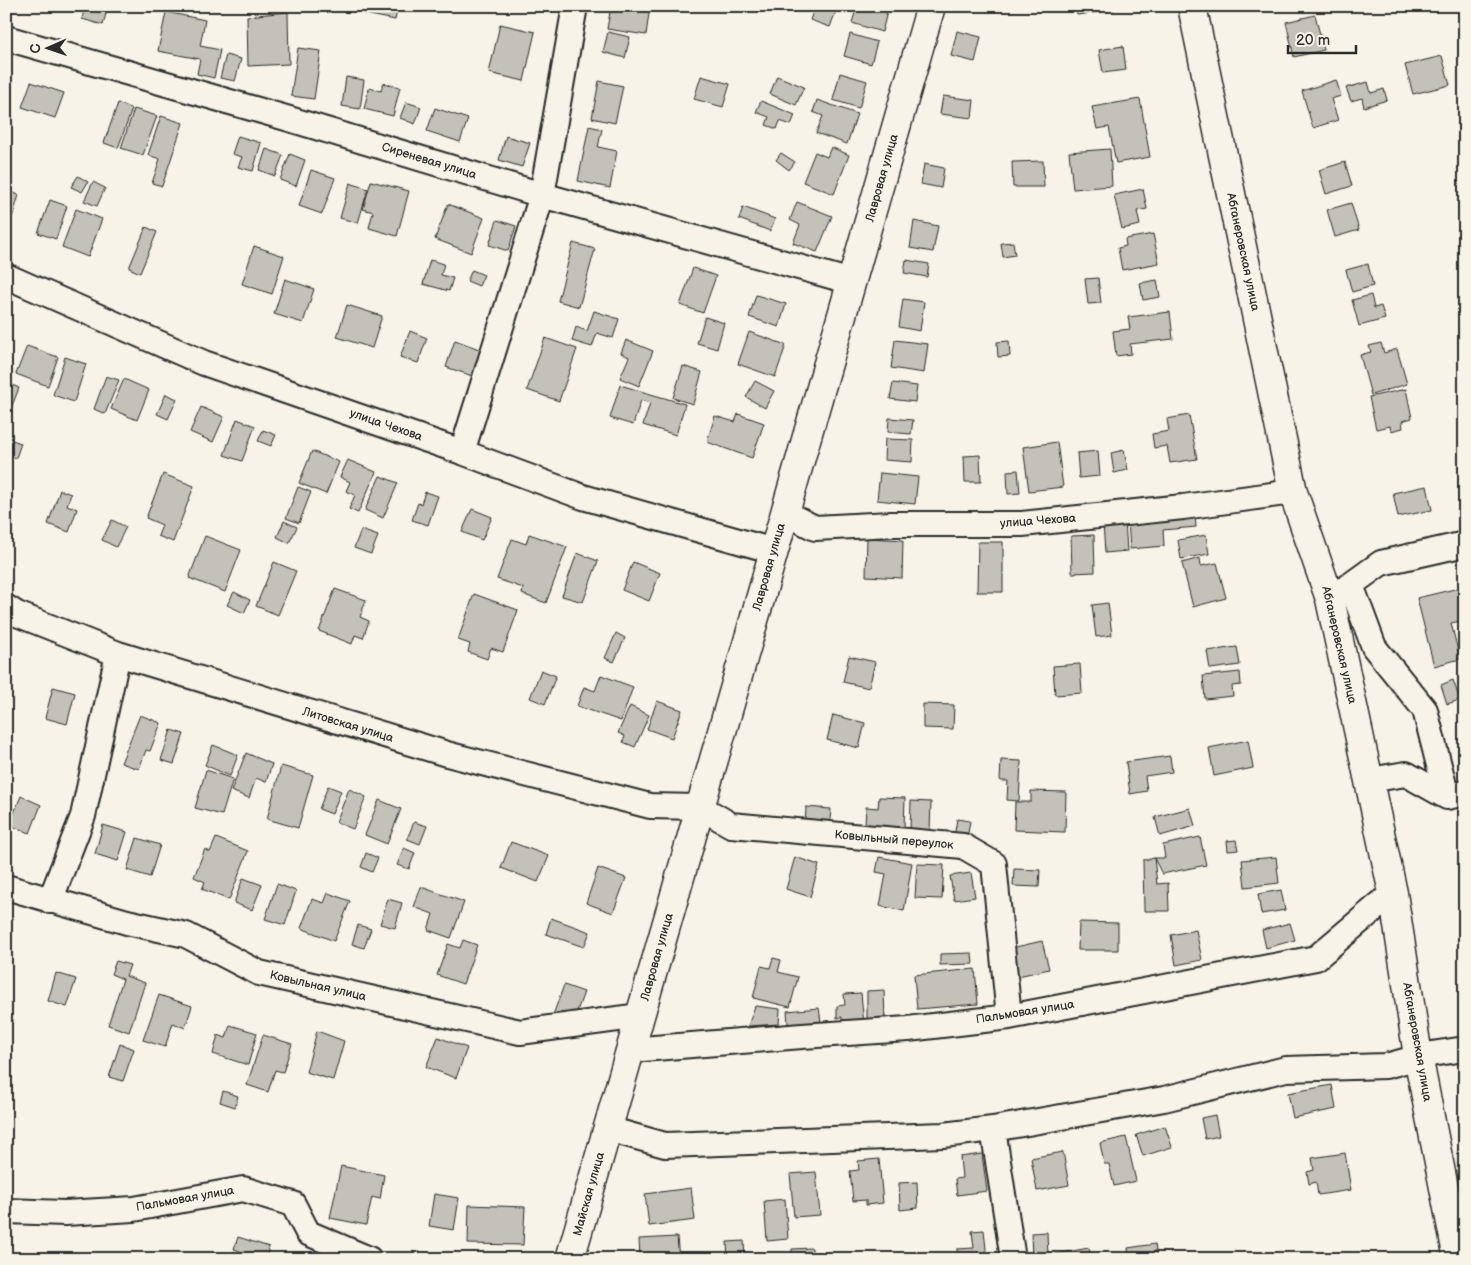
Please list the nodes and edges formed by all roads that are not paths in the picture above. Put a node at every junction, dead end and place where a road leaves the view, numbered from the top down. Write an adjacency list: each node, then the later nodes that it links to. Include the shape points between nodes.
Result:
1 (575, 6): 5 (street)
2 (931, 6): 7 (street, Лавровая улица)
3 (1192, 6): 9 (street, Абганеровская улица)
4 (6, 38): 5 (street, Сиреневая улица)
5 (542, 195): 7 (street, Сиреневая улица); 8 (street)
6 (6, 276): 8 (street, улица Чехова, via 204,363)
7 (852, 282): 10 (street, Лавровая улица)
8 (462, 452): 12 (street, улица Чехова, via 583,497)
9 (1293, 492): 10 (street, улица Чехова, via 1022,524 891,524 815,528); 13 (street, Абганеровская улица)
10 (785, 513): 12 (street, Лавровая улица)
11 (1465, 544): 13 (street, via 1381,564)
12 (774, 551): 18 (street, Лавровая улица)
13 (1340, 592): 16 (street, Абганеровская улица); 17 (street, via 1374,648 1425,710)
14 (6, 607): 15 (street, Литовская улица)
15 (118, 654): 18 (street, Литовская улица, via 447,754 650,806); 21 (street, via 83,816)
16 (1369, 780): 17 (street, via 1406,774); 20 (street, Абганеровская улица)
17 (1456, 795)
18 (700, 807): 22 (street, Лавровая улица); 23 (street, Ковыльный переулок, via 730,825 963,846 994,864)
19 (6, 887): 21 (street, Ковыльная улица)
20 (1393, 893): 23 (street, Пальмовая улица, via 1316,958); 26 (street, Абганеровская улица)
21 (50, 901): 22 (street, Ковыльная улица, via 186,935 260,973 520,1032)
22 (640, 1016): 25 (street, Лавровая улица)
23 (1009, 1017): 25 (street, Пальмовая улица, via 908,1029)
24 (1465, 1049): 26 (street)
25 (630, 1050): 27 (street, Лавровая улица)
26 (1418, 1056): 28 (street, via 1386,1066 1286,1069 1164,1099); 33 (street, Абганеровская улица)
27 (608, 1129): 28 (street, via 665,1145 943,1135); 31 (street, Майская улица)
28 (993, 1129): 32 (street)
29 (6, 1211): 30 (street, Пальмовая улица, via 65,1213 134,1209 243,1189 293,1204 308,1232)
30 (369, 1259)
31 (570, 1259)
32 (1013, 1259)
33 (1458, 1259)

